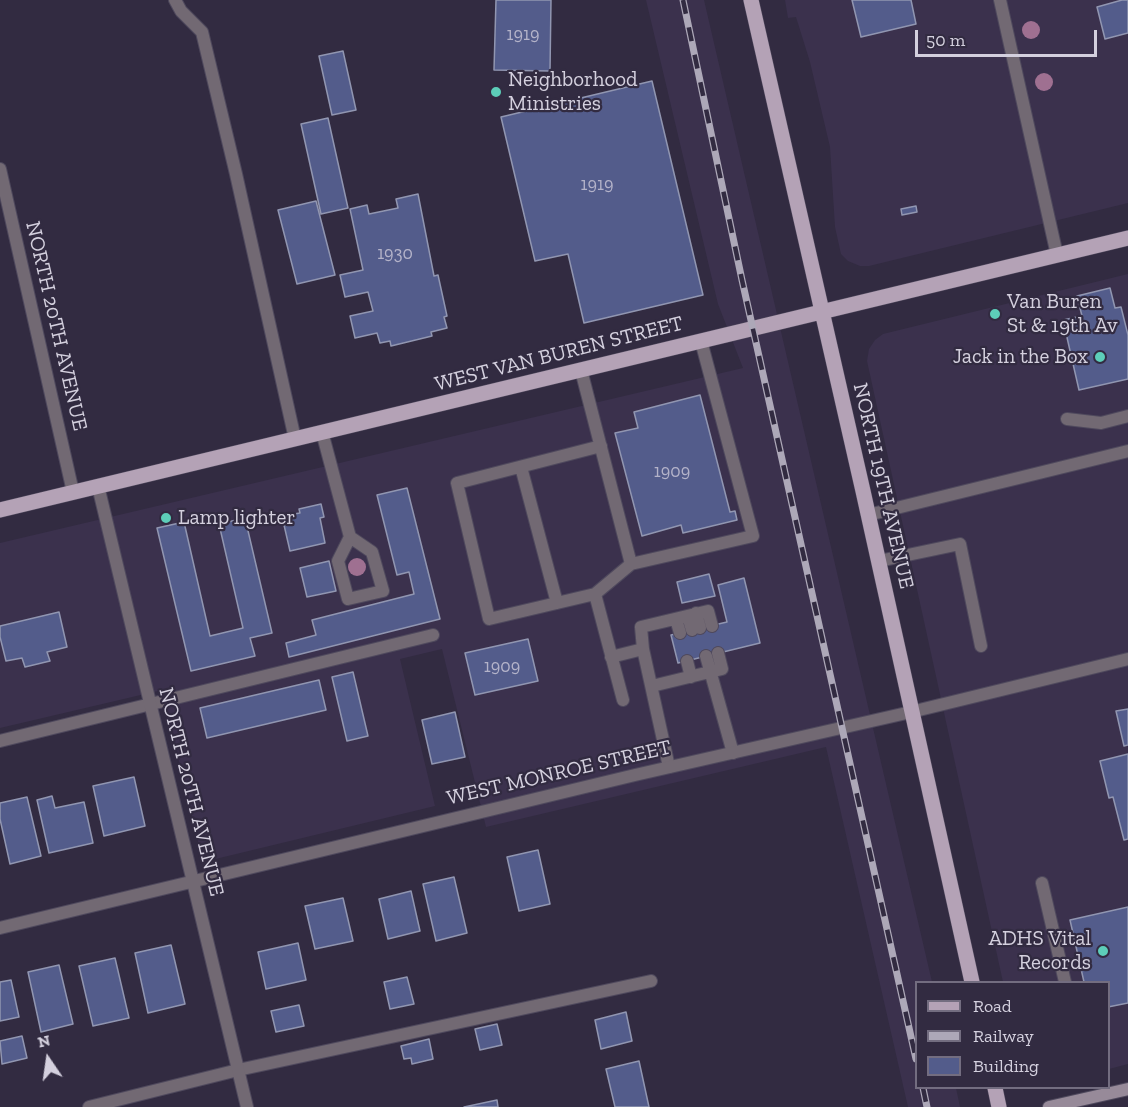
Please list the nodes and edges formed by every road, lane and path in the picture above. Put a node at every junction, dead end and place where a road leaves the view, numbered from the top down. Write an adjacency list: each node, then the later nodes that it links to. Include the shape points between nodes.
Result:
1 (175, 0): 13 (street, via 202,32)
2 (751, 0): 7 (main road, NORTH 19TH AVENUE)
3 (1000, 0): 6 (street)
4 (0, 169): 18 (street, NORTH 20TH AVENUE)
5 (1128, 238): 6 (main road, WEST VAN BUREN STREET)
6 (1057, 255): 7 (main road, WEST VAN BUREN STREET)
7 (821, 312): 8 (main road, WEST VAN BUREN STREET); 20 (main road, NORTH 19TH AVENUE)
8 (701, 341): 9 (main road, WEST VAN BUREN STREET); 23 (street, via 753,536)
9 (581, 370): 12 (main road, WEST VAN BUREN STREET); 14 (street)
10 (1128, 416): 11 (street, via 1101,423)
11 (1067, 419)
12 (322, 432): 13 (main road, WEST VAN BUREN STREET); 21 (street)
13 (295, 439): 17 (main road, WEST VAN BUREN STREET)
14 (601, 446): 16 (street); 23 (street)
15 (1128, 451): 20 (street)
16 (521, 467): 25 (street); 25 (street, via 457,483 489,618)
17 (98, 486): 18 (main road, WEST VAN BUREN STREET); 35 (street, NORTH 20TH AVENUE)
18 (73, 492): 19 (main road, WEST VAN BUREN STREET)
19 (0, 510)
20 (868, 515): 22 (main road, NORTH 19TH AVENUE)
21 (350, 537): 21 (street, via 338,561 348,599 382,591 372,552)
22 (879, 561): 28 (street, via 960,544); 36 (main road, NORTH 19TH AVENUE)
23 (631, 564): 24 (street)
24 (595, 594): 25 (street); 30 (street)
25 (557, 603)
26 (692, 615): 26 (street, via 696,629); 29 (street, via 641,627)
27 (432, 635): 35 (street)
28 (981, 646)
29 (643, 649): 30 (street); 33 (street)
30 (611, 657): 34 (street)
31 (1128, 659): 36 (street, WEST MONROE STREET)
32 (707, 673): 32 (street, via 703,657); 33 (street); 38 (street)
33 (652, 686): 39 (street)
34 (623, 700)
35 (150, 704): 37 (street); 40 (street, NORTH 20TH AVENUE)
36 (911, 712): 38 (street, WEST MONROE STREET); 44 (main road, NORTH 19TH AVENUE)
37 (0, 741)
38 (734, 753): 39 (street, WEST MONROE STREET)
39 (669, 767): 40 (street, WEST MONROE STREET)
40 (193, 881): 42 (street, WEST MONROE STREET); 46 (street, NORTH 20TH AVENUE)
41 (1042, 883): 45 (street)
42 (0, 928)
43 (651, 981): 46 (street)
44 (972, 981)
45 (1065, 981)
46 (238, 1070): 49 (street); 50 (street, NORTH 20TH AVENUE)
47 (995, 1089): 51 (main road)
48 (1128, 1089): 52 (main road)
49 (89, 1107)
50 (247, 1107)
51 (999, 1107)
52 (1049, 1107)

